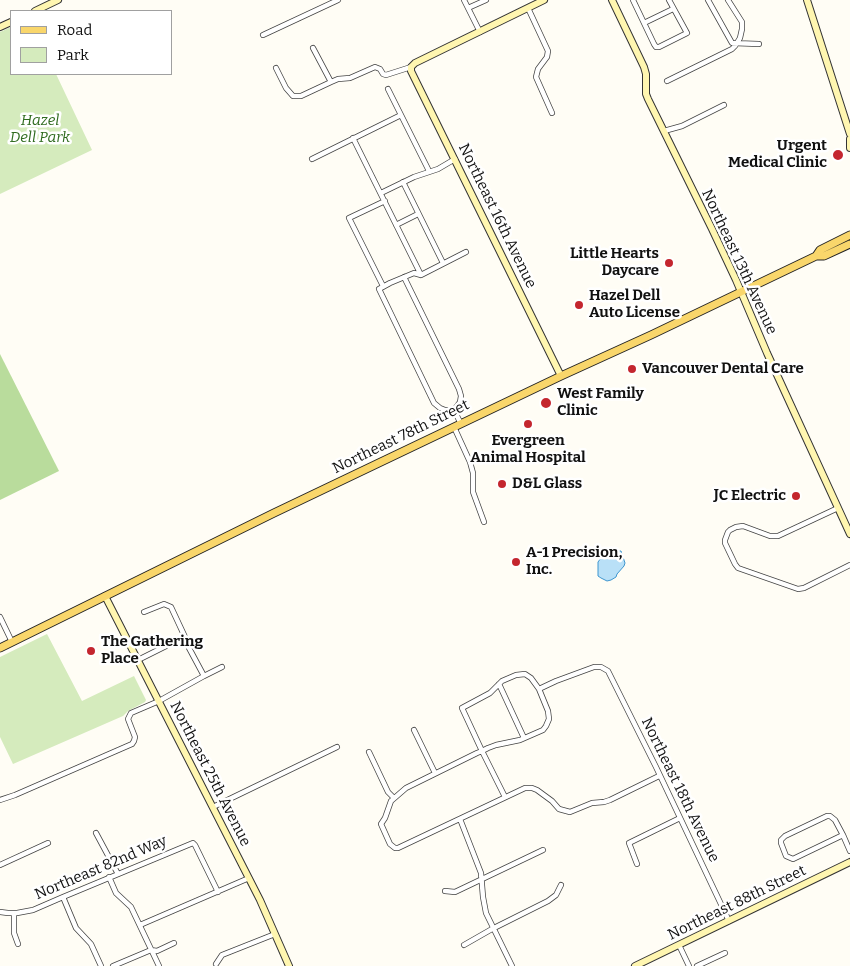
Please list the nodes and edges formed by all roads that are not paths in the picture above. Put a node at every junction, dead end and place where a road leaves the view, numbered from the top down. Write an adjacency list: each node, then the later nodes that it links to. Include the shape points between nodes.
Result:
1 (58, 0): 15 (street)
2 (338, 0): 18 (street)
3 (464, 0): 12 (street)
4 (486, 0): 12 (street)
5 (544, 0): 13 (street)
6 (612, 0): 30 (street, Northeast 13th Avenue, via 644,67 646,94)
7 (633, 0): 16 (street)
8 (668, 0): 14 (street)
9 (708, 0): 19 (street, via 730,41)
10 (728, 0): 19 (street, via 742,22)
11 (807, 0): 31 (street)
12 (468, 8): 17 (street)
13 (528, 8): 17 (street); 28 (street, via 548,51 536,77)
14 (673, 9): 16 (street); 16 (street, via 687,33 659,47 656,47)
15 (36, 10)
16 (644, 23)
17 (480, 32): 22 (street)
18 (263, 35)
19 (737, 43): 20 (street); 24 (street, via 732,49)
20 (759, 44)
21 (313, 48): 25 (street)
22 (411, 67): 25 (street, via 386,75 375,67); 36 (street, Northeast 16th Avenue)
23 (276, 68): 25 (street, via 292,96 301,96)
24 (667, 81)
25 (331, 82)
26 (388, 89): 29 (street)
27 (724, 105): 30 (street, via 682,126)
28 (552, 113)
29 (401, 115): 32 (street); 37 (street)
30 (664, 131): 51 (street, Northeast 13th Avenue)
31 (850, 134)
32 (353, 138): 35 (street); 39 (street)
33 (850, 139): 34 (street)
34 (850, 148)
35 (312, 159)
36 (455, 159): 37 (street); 52 (street, Northeast 16th Avenue)
37 (429, 171): 38 (street)
38 (403, 182): 39 (street); 41 (street)
39 (381, 193): 40 (street)
40 (385, 201): 42 (street); 50 (street, via 349,218)
41 (418, 214): 42 (street); 47 (street)
42 (396, 225): 48 (street)
43 (850, 235): 46 (main road, Northeast 78th Street, via 820,250)
44 (850, 244): 46 (main road, Northeast 78th Street, via 824,256)
45 (466, 252): 47 (street)
46 (816, 256): 51 (main road, Northeast 78th Street)
47 (443, 263): 48 (street)
48 (421, 275): 49 (street, via 414,273)
49 (404, 277): 50 (street); 53 (street, via 459,389 460,402)
50 (383, 286): 53 (street, via 379,289 434,402 440,408)
51 (741, 292): 52 (main road, Northeast 78th Street); 55 (street, Northeast 13th Avenue)
52 (561, 376): 54 (main road, Northeast 78th Street)
53 (454, 410): 54 (street)
54 (457, 425): 56 (street, via 470,462 474,497); 59 (main road, Northeast 78th Street)
55 (838, 508): 57 (street, Northeast 13th Avenue); 58 (street, via 778,536 739,526 730,530 725,543 737,567 795,588 801,589)
56 (484, 522)
57 (850, 534)
58 (850, 565)
59 (105, 596): 62 (main road, Northeast 78th Street); 65 (street, Northeast 25th Avenue)
60 (144, 612): 67 (street, via 164,604 171,607)
61 (0, 617): 62 (street)
62 (12, 642): 64 (main road, Northeast 78th Street)
63 (166, 646): 65 (street)
64 (0, 648)
65 (138, 660): 70 (street, Northeast 25th Avenue)
66 (222, 667): 67 (street)
67 (204, 676): 70 (street)
68 (499, 684): 69 (street, via 516,675 526,674); 72 (street); 74 (street, via 490,693 462,708)
69 (539, 689): 72 (street, via 549,719 543,730); 77 (street, Northeast 18th Avenue, via 594,667 608,671)
70 (159, 701): 80 (street, via 130,715 128,721 135,738 132,744); 81 (street, Northeast 25th Avenue)
71 (414, 730): 76 (street)
72 (524, 738): 74 (street)
73 (338, 746): 81 (street)
74 (482, 751): 76 (street); 78 (street)
75 (369, 752): 79 (street)
76 (435, 773): 79 (street)
77 (659, 776): 78 (street, via 610,800 570,812 559,809 532,788); 82 (street, Northeast 18th Avenue)
78 (504, 797): 83 (street)
79 (394, 798): 83 (street, via 381,824 395,848)
80 (0, 800)
81 (213, 807): 94 (street, Northeast 25th Avenue)
82 (680, 818): 91 (street, via 629,843); 102 (street, Northeast 18th Avenue)
83 (460, 819): 95 (street)
84 (96, 833): 92 (street)
85 (843, 835): 85 (street, via 796,858 785,854 781,843 785,836 827,816 836,820); 88 (street)
86 (48, 843): 90 (street)
87 (543, 850): 95 (street)
88 (850, 851)
89 (850, 862): 102 (street, Northeast 88th Street)
90 (0, 864)
91 (636, 864)
92 (118, 874): 93 (street, Northeast 82nd Way); 98 (street, Northeast 82nd Way, via 193,843)
93 (109, 878): 99 (street, Northeast 82nd Way); 103 (street, via 116,893 132,907)
94 (249, 878): 98 (street); 105 (street, Northeast 25th Avenue)
95 (482, 879): 97 (street, via 455,892); 104 (street, via 484,907)
96 (561, 885): 104 (street, via 548,901)
97 (445, 891)
98 (218, 892): 103 (street)
99 (62, 896): 101 (street, Northeast 82nd Way, via 34,910); 113 (street, via 76,928 91,944)
100 (0, 912): 101 (street, Northeast 82nd Way)
101 (16, 913): 107 (street, via 14,934)
102 (729, 921): 109 (street, Northeast 88th Street)
103 (140, 926): 110 (street)
104 (492, 929): 108 (street); 117 (street)
105 (275, 934): 112 (street, via 222,955); 116 (street, Northeast 25th Avenue)
106 (174, 943): 110 (street, via 157,951)
107 (18, 944)
108 (464, 945)
109 (679, 945): 118 (street, Northeast 88th Street); 119 (street)
110 (151, 950): 114 (street); 115 (street)
111 (725, 953): 120 (street)
112 (216, 964)
113 (101, 966)
114 (113, 966)
115 (159, 966)
116 (289, 966)
117 (512, 966)
118 (635, 966)
119 (689, 966)
120 (697, 966)

